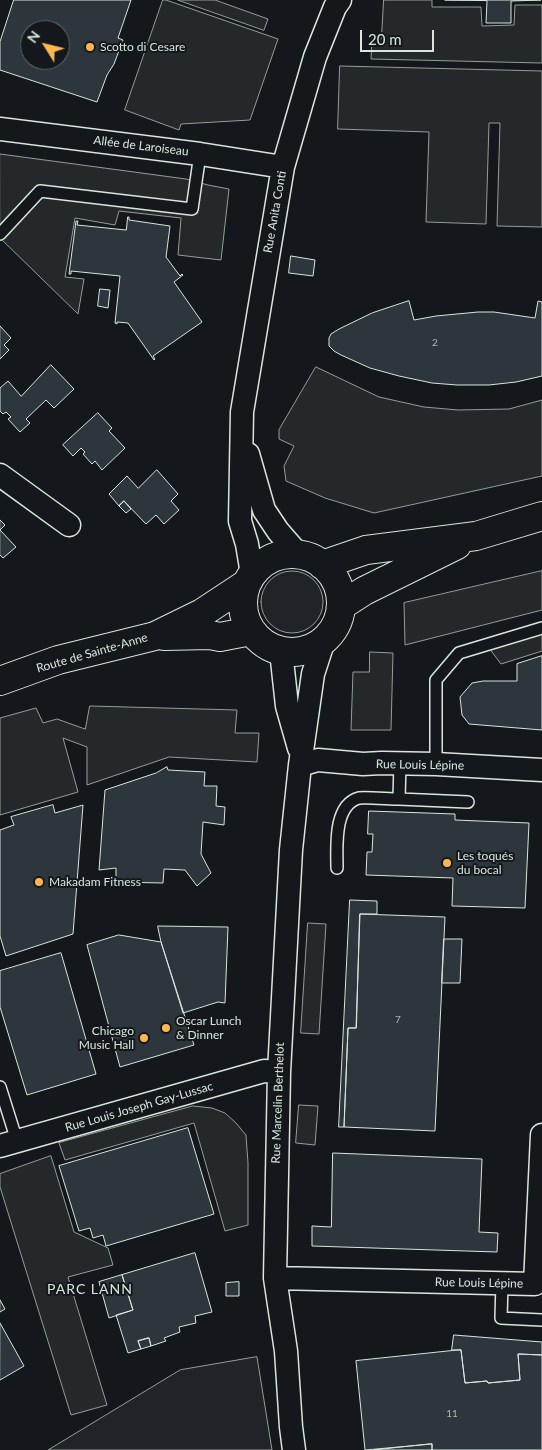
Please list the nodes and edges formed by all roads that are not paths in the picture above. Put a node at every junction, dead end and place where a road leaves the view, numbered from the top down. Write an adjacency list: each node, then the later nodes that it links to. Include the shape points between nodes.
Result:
1 (340, 0): 4 (street, Rue Anita Conti, via 315,57)
2 (0, 129): 3 (street, Allée de Laroiseau)
3 (200, 154): 4 (street, Allée de Laroiseau); 5 (lane, via 192,209 40,191)
4 (282, 167): 6 (street, Rue Anita Conti, via 242,412)
5 (0, 234)
6 (242, 431): 11 (street, Rue Anita Conti, via 264,510 278,531); 12 (street, Rue Anita Conti, via 240,521 247,544)
7 (0, 475): 9 (street)
8 (542, 516): 10 (main road)
9 (69, 525)
10 (476, 536): 11 (main road); 13 (main road, via 364,591)
11 (310, 560): 12 (main road, via 285,555 273,558 261,565); 13 (main road, via 333,576)
12 (249, 579): 15 (main road, via 243,600 244,616); 16 (main road, Route de Sainte-Anne, via 202,614)
13 (341, 606): 17 (main road, via 332,631)
14 (542, 628): 22 (lane, via 459,653 436,680)
15 (252, 631): 16 (main road, Route de Sainte-Anne, via 220,637); 18 (main road, via 264,644)
16 (155, 636): 19 (main road, Route de Sainte-Anne, via 58,660)
17 (324, 640): 18 (main road, via 296,652); 20 (street, Rue Marcelin Berthelot, via 313,674)
18 (281, 651): 20 (street, Rue Marcelin Berthelot, via 287,706)
19 (0, 681)
20 (300, 761): 21 (street, Rue Louis Lépine); 27 (street, Rue Marcelin Berthelot, via 291,850)
21 (400, 763): 22 (street, Rue Louis Lépine); 24 (lane)
22 (436, 764): 23 (street, Rue Louis Lépine)
23 (542, 770)
24 (399, 799): 25 (lane); 26 (lane, via 359,798 350,804 338,824)
25 (468, 802)
26 (336, 868)
27 (278, 1072): 30 (street, Rue Louis Joseph Gay-Lussac, via 264,1071); 31 (street, Rue Marcelin Berthelot)
28 (0, 1087): 30 (lane)
29 (542, 1135): 33 (street, Rue Louis Lépine)
30 (8, 1144)
31 (275, 1278): 32 (street, Rue Louis Lépine); 35 (street, Rue Marcelin Berthelot, via 286,1352)
32 (502, 1283): 33 (street, Rue Louis Lépine); 34 (lane, via 500,1318)
33 (538, 1285)
34 (542, 1320)
35 (294, 1450)

